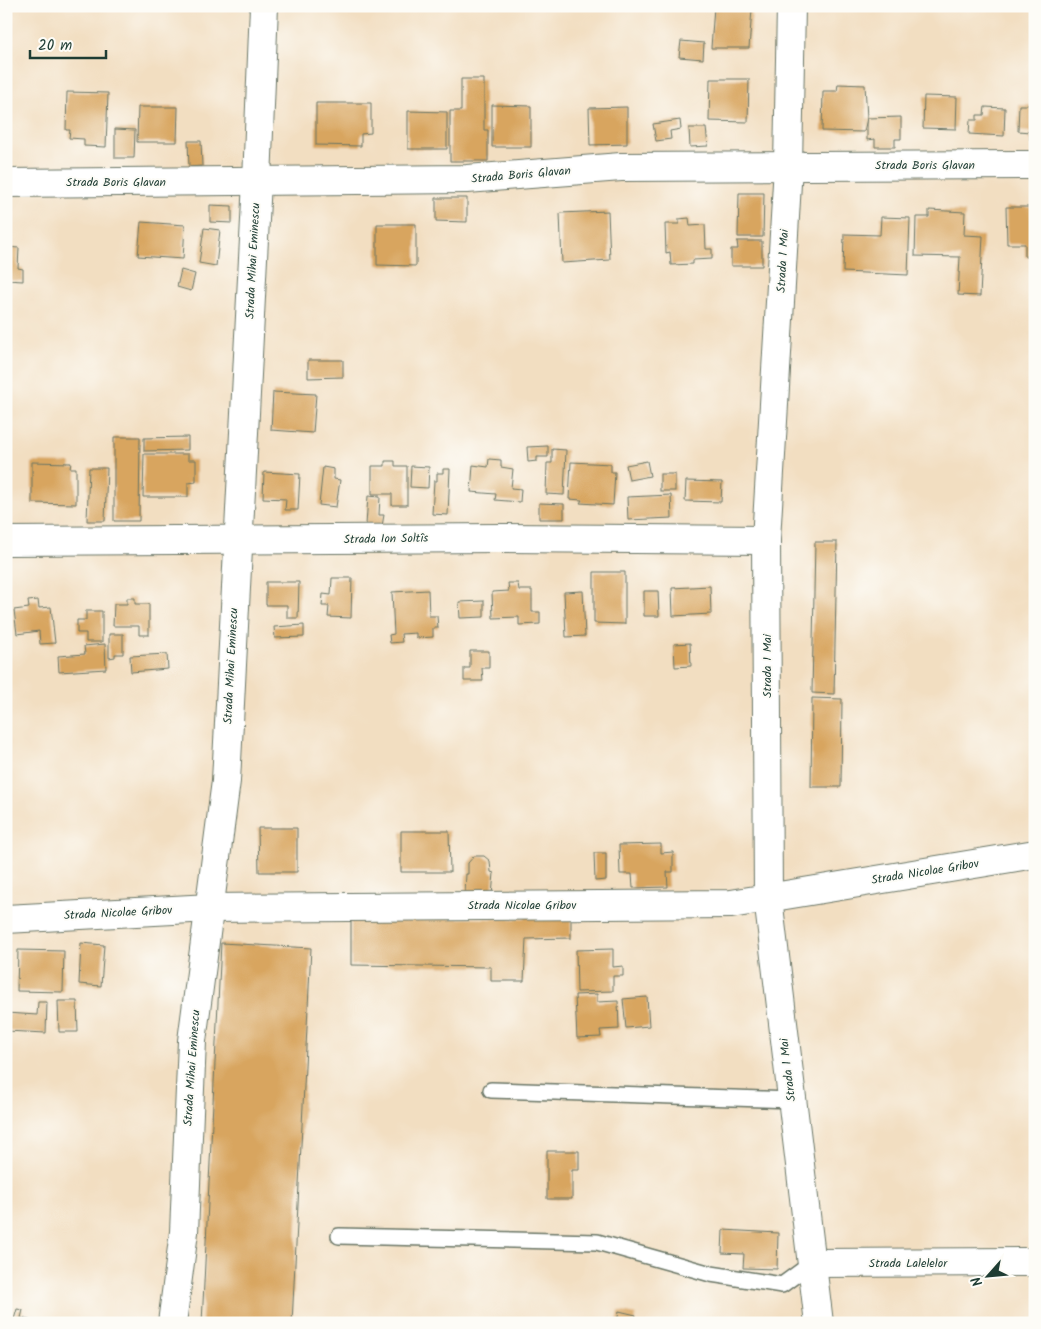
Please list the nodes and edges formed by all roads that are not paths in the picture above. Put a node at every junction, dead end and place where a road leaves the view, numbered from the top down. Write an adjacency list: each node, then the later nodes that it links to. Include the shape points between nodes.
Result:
1 (264, 6): 5 (street, Strada Mihai Eminescu)
2 (791, 6): 4 (street, Strada 1 Mai)
3 (1035, 165): 4 (street, Strada Boris Glavan)
4 (788, 166): 5 (street, Strada Boris Glavan, via 622,167 467,179); 7 (street, Strada 1 Mai)
5 (257, 181): 6 (street, Strada Boris Glavan); 9 (street, Strada Mihai Eminescu)
6 (6, 183)
7 (766, 540): 9 (street, Strada Ion Soltîs, via 493,538); 11 (street, Strada 1 Mai)
8 (6, 541): 9 (street, Strada Ion Soltîs)
9 (238, 541): 12 (street, Strada Mihai Eminescu, via 226,781)
10 (1035, 854): 11 (street, Strada Nicolae Gribov)
11 (768, 898): 12 (street, Strada Nicolae Gribov, via 731,904); 15 (street, Strada 1 Mai)
12 (210, 908): 13 (street, Strada Nicolae Gribov); 19 (street, Strada Mihai Eminescu, via 192,1041 184,1232)
13 (6, 919)
14 (491, 1090): 15 (lane)
15 (792, 1100): 18 (street, Strada 1 Mai)
16 (338, 1236): 18 (lane, via 598,1242 711,1274 782,1285)
17 (1035, 1262): 18 (street, Strada Lalelelor)
18 (812, 1263): 20 (street, Strada 1 Mai)
19 (172, 1323)
20 (820, 1323)

